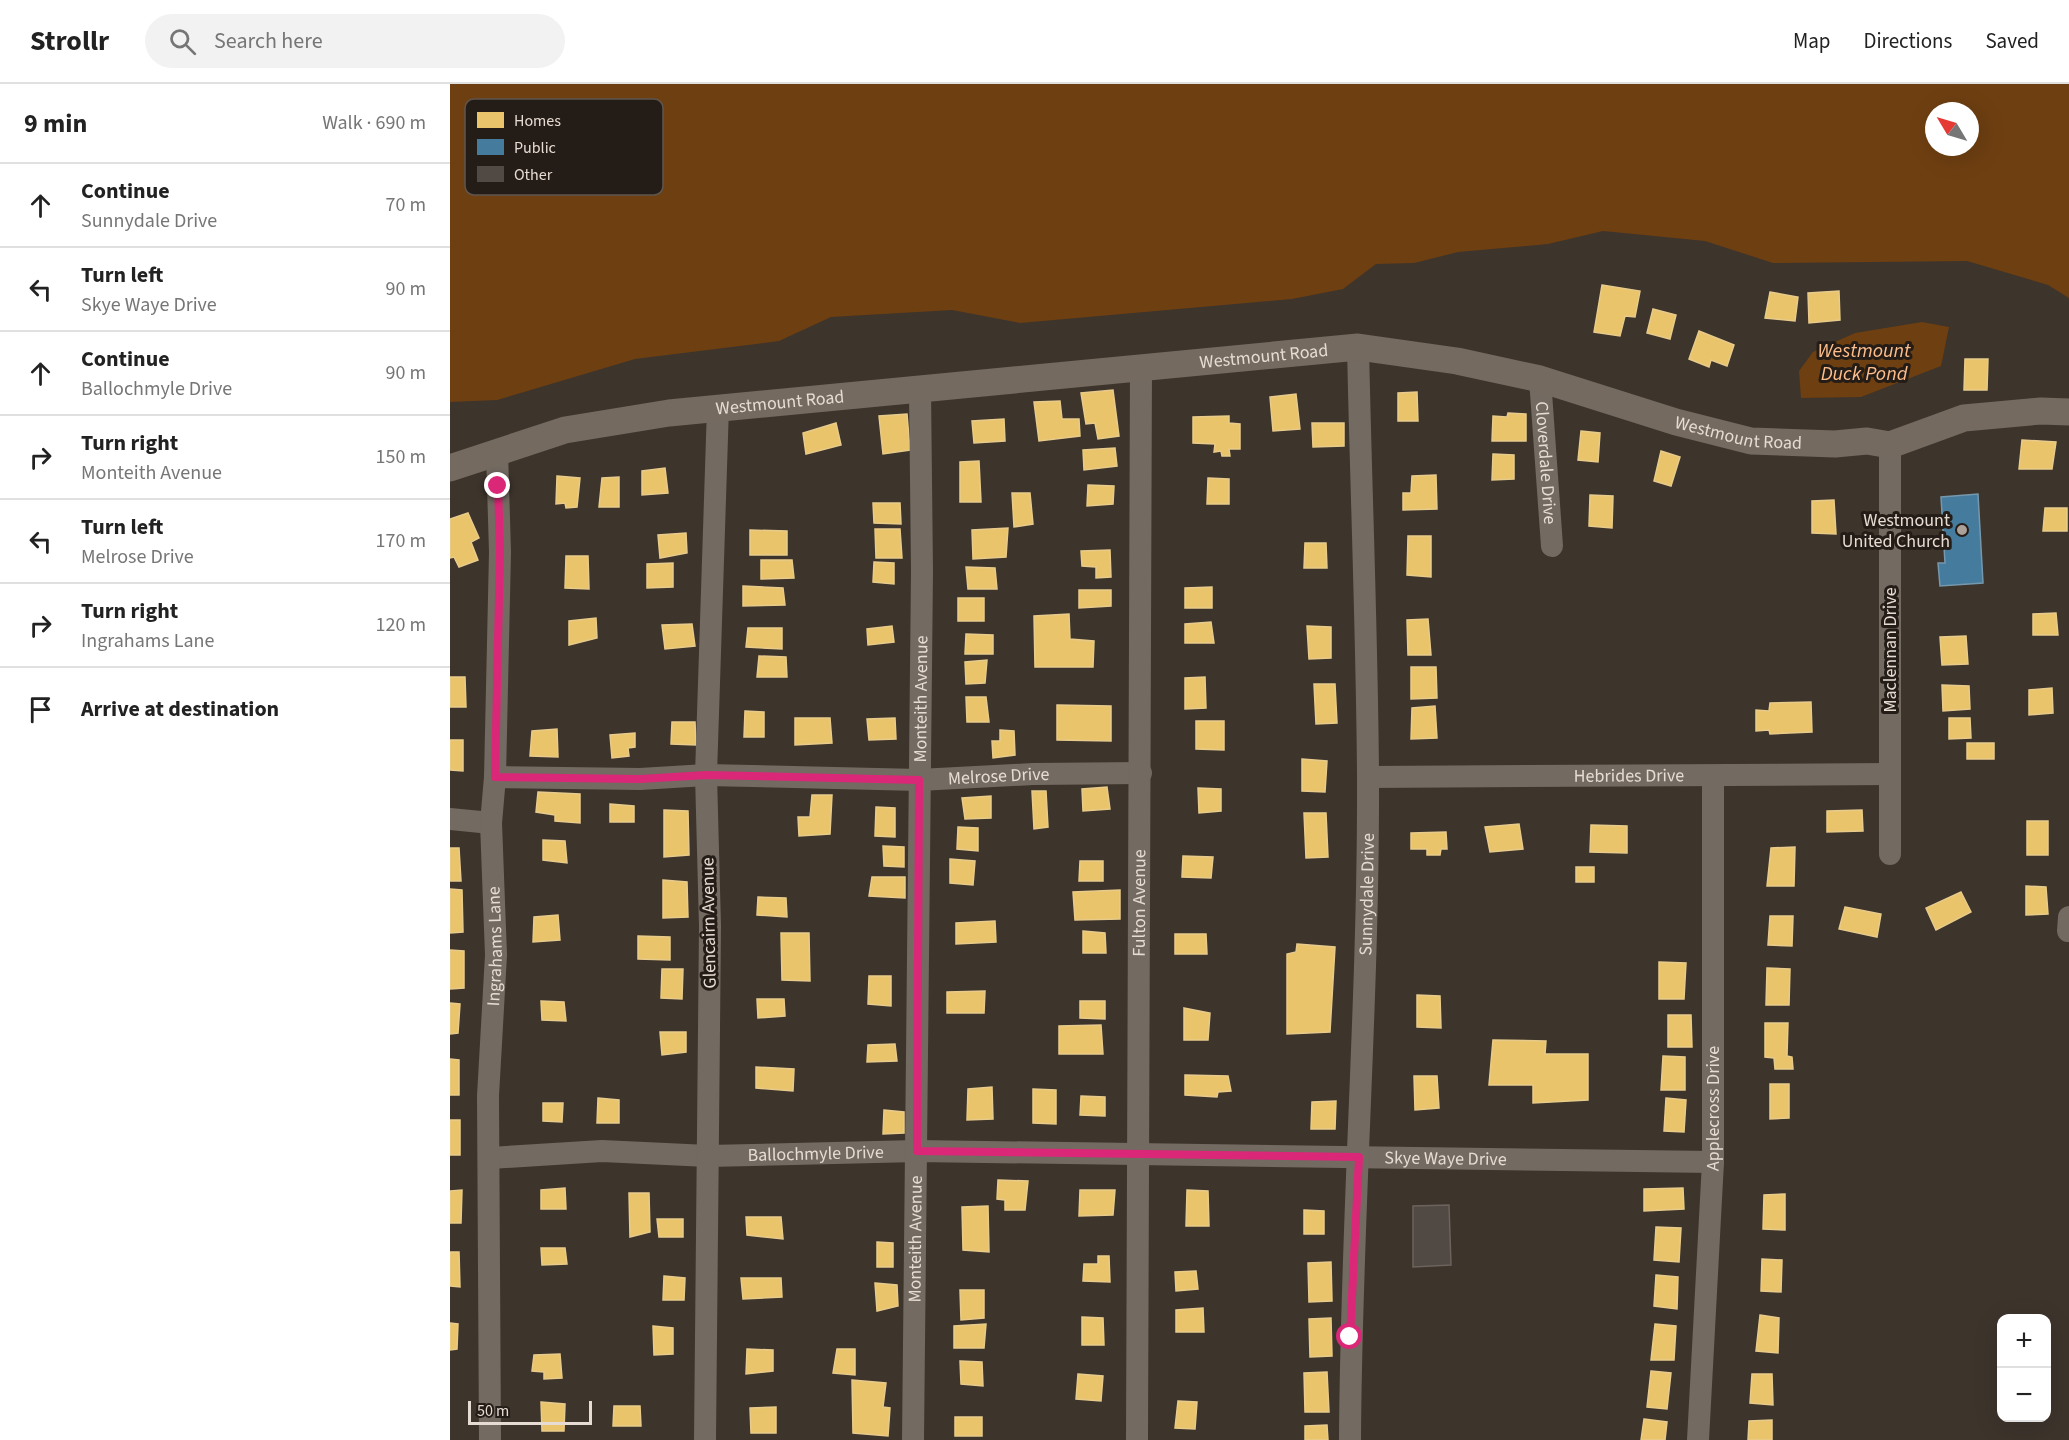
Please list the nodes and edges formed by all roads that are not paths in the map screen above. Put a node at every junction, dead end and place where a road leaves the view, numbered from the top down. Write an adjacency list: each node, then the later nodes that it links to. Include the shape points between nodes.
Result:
1 (1358, 347): 2 (main road, Westmount Road); 3 (main road, Westmount Road, via 1457,361); 16 (street, Sunnydale Drive)
2 (1141, 367): 4 (main road, Westmount Road); 11 (street, Fulton Avenue)
3 (1540, 379): 7 (main road, Westmount Road, via 1750,441 1867,441); 10 (street, Cloverdale Drive)
4 (920, 389): 5 (main road, Westmount Road); 17 (street, Monteith Avenue)
5 (718, 407): 8 (main road, Westmount Road, via 565,430); 13 (street, Glencairn Avenue)
6 (2069, 412): 7 (main road, Westmount Road, via 1964,418)
7 (1890, 445): 12 (street, Maclennan Drive)
8 (497, 452): 9 (main road, Westmount Road); 15 (street, Ingrahams Lane, via 500,552)
9 (450, 468)
10 (1552, 546)
11 (1141, 773): 17 (street, Melrose Drive); 22 (street, Fulton Avenue)
12 (1889, 774): 14 (street, Hebrides Drive); 20 (street, Maclennan Drive)
13 (706, 775): 15 (street, Melrose Drive, via 640,779); 17 (street, Melrose Drive); 23 (street, Glencairn Avenue, via 710,926)
14 (1713, 776): 16 (street, Hebrides Drive); 26 (street, Applecross Drive)
15 (495, 777): 19 (street, Ingrahams Lane)
16 (1368, 777): 24 (street, Sunnydale Drive)
17 (919, 780): 21 (street, Monteith Avenue)
18 (450, 819): 19 (street)
19 (491, 823): 25 (street, Ingrahams Lane, via 496,955 488,1096)
20 (1890, 854)
21 (917, 1151): 22 (street, Ballochmyle Drive); 23 (street, Ballochmyle Drive); 29 (street, Monteith Avenue)
22 (1140, 1155): 24 (street, Skye Waye Drive); 30 (street, Fulton Avenue)
23 (708, 1156): 25 (street, Ballochmyle Drive, via 602,1151); 28 (street, Glencairn Avenue)
24 (1359, 1157): 26 (street, Skye Waye Drive); 31 (street, Sunnydale Drive, via 1350,1337)
25 (490, 1158): 27 (street, Ingrahams Lane)
26 (1713, 1162): 32 (street, Applecross Drive)
27 (490, 1440)
28 (705, 1440)
29 (913, 1440)
30 (1137, 1440)
31 (1350, 1440)
32 (1698, 1440)

